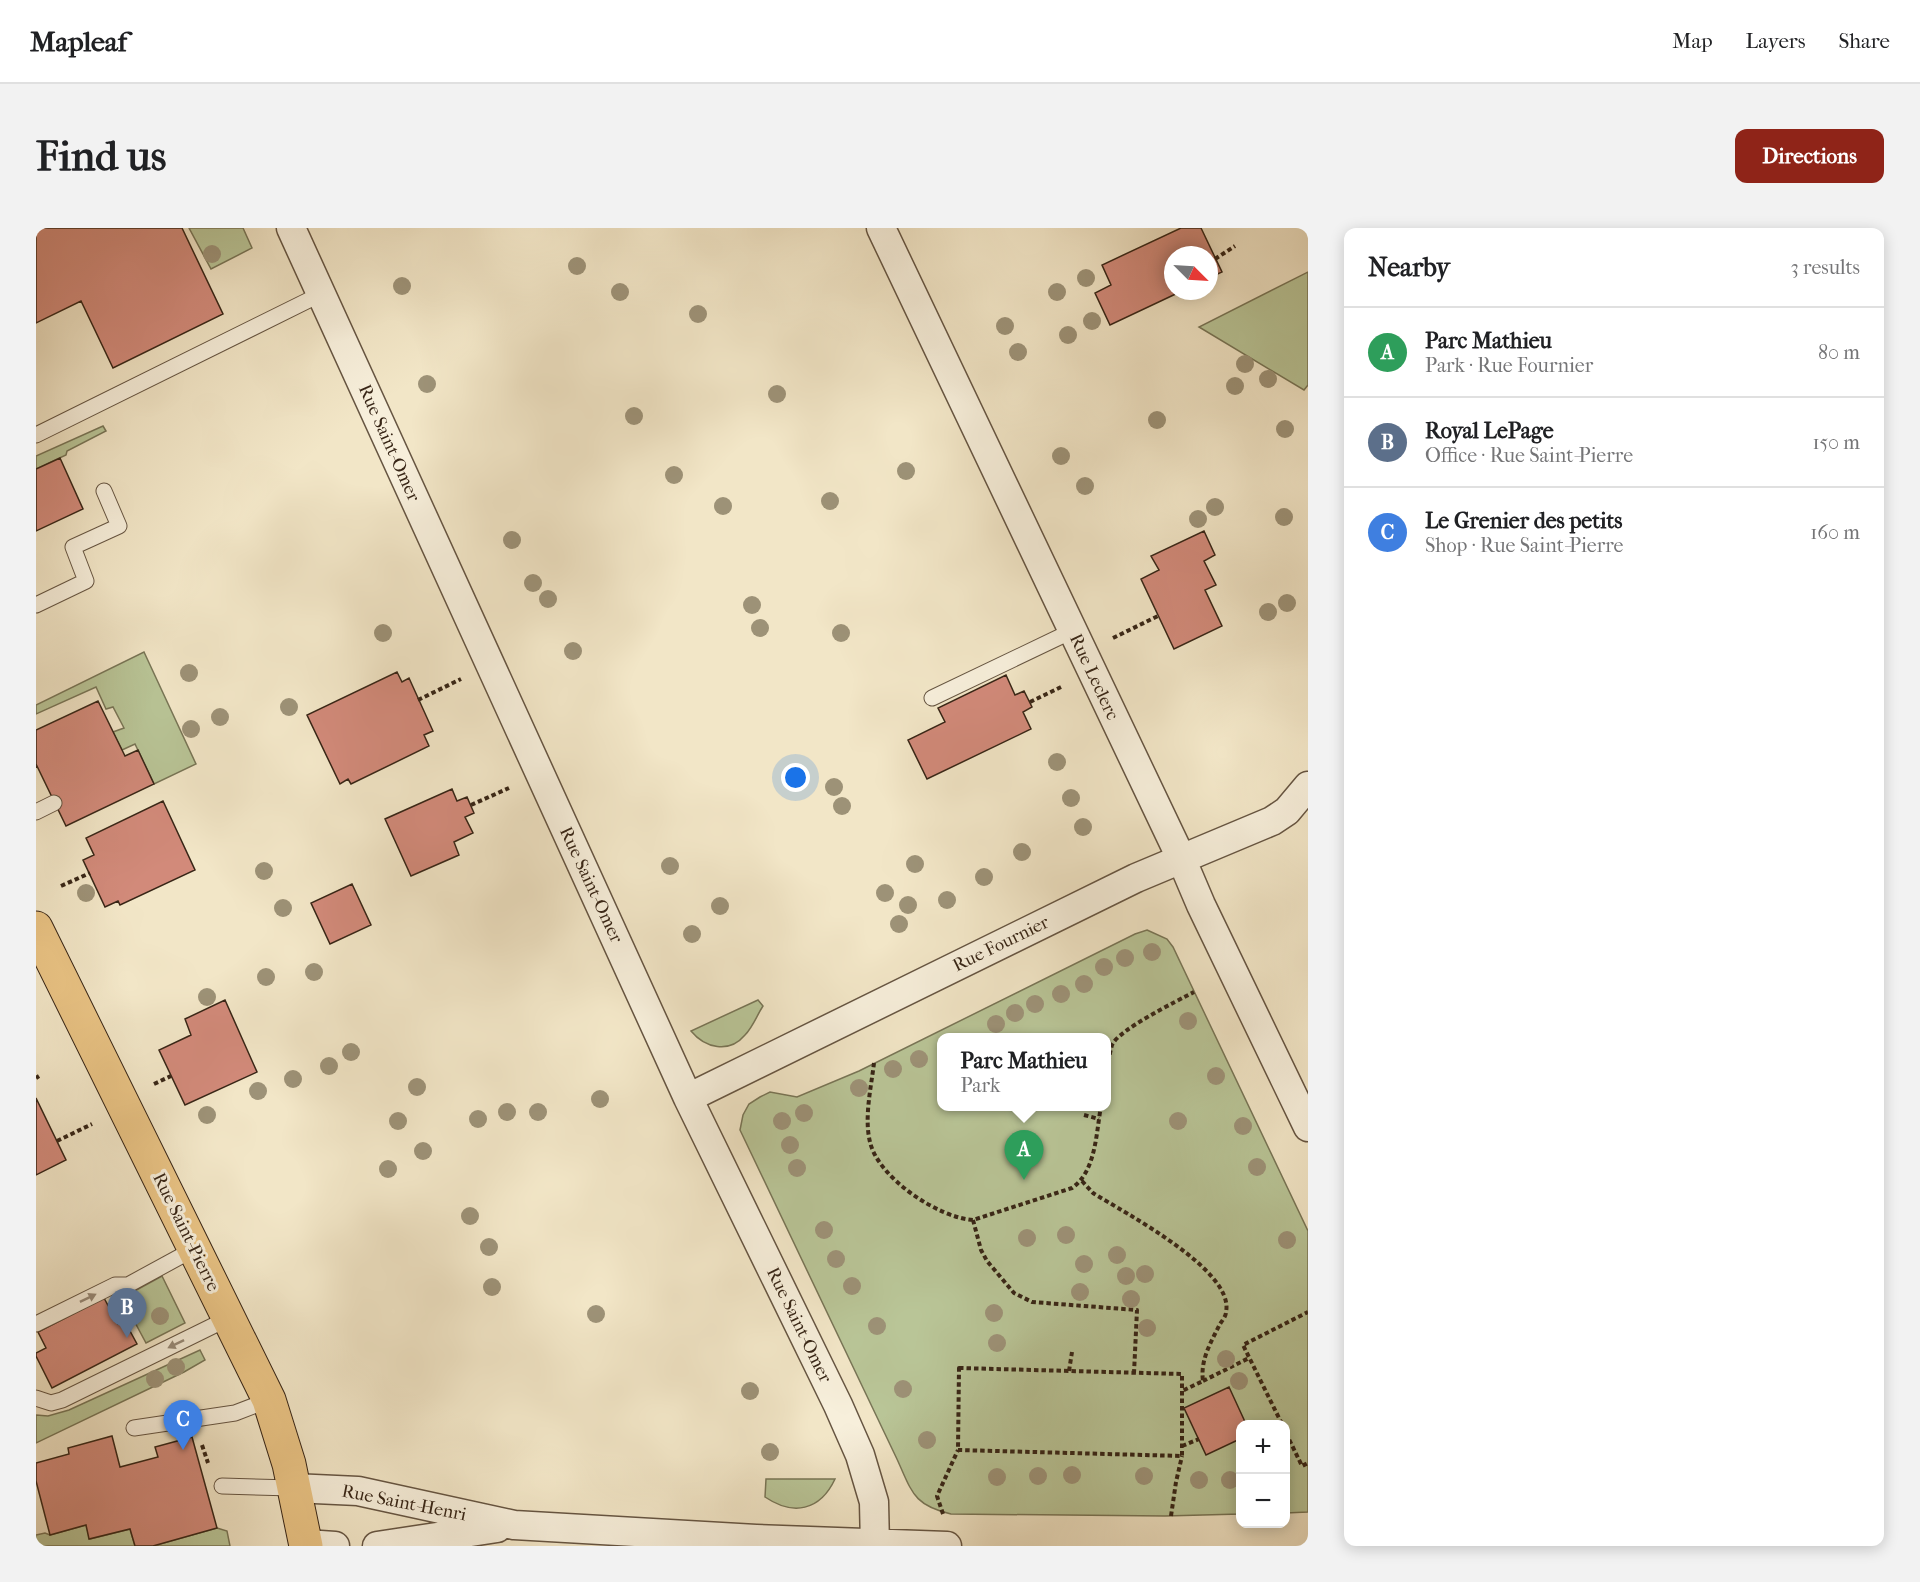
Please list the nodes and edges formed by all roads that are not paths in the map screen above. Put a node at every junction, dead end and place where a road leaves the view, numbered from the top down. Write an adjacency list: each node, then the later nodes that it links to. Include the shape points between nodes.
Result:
1 (291, 228): 3 (street, Rue Saint-Omer)
2 (880, 228): 7 (street, Rue Leclerc)
3 (321, 294): 4 (lane); 14 (street, Rue Saint-Omer)
4 (36, 435)
5 (104, 491): 6 (lane, via 119,526 73,547 86,581)
6 (36, 605)
7 (1078, 641): 8 (lane); 12 (street, Rue Leclerc)
8 (932, 698)
9 (1308, 786): 12 (street, Rue Fournier, via 1287,811 1272,821)
10 (54, 803): 11 (lane)
11 (36, 812)
12 (1181, 858): 14 (street, Rue Fournier); 15 (street, Rue Leclerc)
13 (36, 928): 16 (main road, Rue Saint-Pierre)
14 (688, 1098): 26 (street, Rue Saint-Omer, via 860,1455 874,1502)
15 (1308, 1127)
16 (194, 1249): 17 (main road, Rue Saint-Pierre); 18 (lane, one-way to 16, via 115,1285 128,1285)
17 (229, 1318): 19 (lane, one-way to 19, via 62,1400 51,1403); 20 (main road, Rue Saint-Pierre)
18 (36, 1324)
19 (36, 1398)
20 (270, 1400): 21 (lane, via 235,1413); 23 (main road, Rue Saint-Pierre)
21 (134, 1428)
22 (222, 1486): 23 (lane)
23 (293, 1488): 24 (street, Rue Saint-Henri, via 358,1491); 25 (main road, Rue Saint-Pierre)
24 (514, 1525): 26 (street, Rue Saint-Henri); 27 (street, Rue Saint-Henri)
25 (316, 1545)
26 (875, 1545): 28 (street, Rue Saint-Henri)
27 (377, 1546)
28 (947, 1546)

